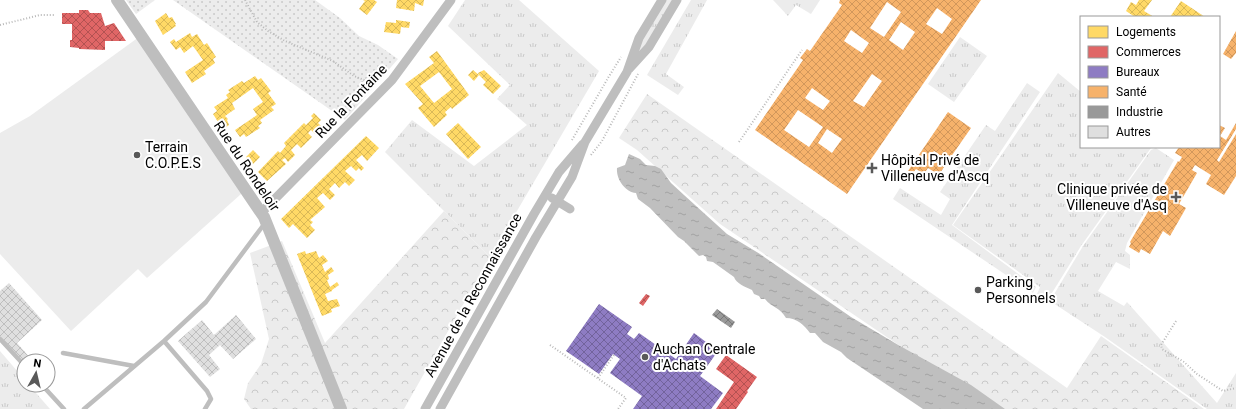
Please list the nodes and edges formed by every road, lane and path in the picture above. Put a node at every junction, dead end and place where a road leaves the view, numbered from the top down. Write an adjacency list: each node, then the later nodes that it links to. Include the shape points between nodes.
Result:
1 (117, 0): 20 (street, Rue du Rondeloir)
2 (245, 0): 12 (path, via 257,22 268,31 333,61 348,73)
3 (450, 0): 12 (street, Rue la Fontaine, via 403,68)
4 (662, 0): 11 (street, Avenue de la Reconnaissance, via 639,38)
5 (677, 0): 11 (street, Avenue de la Reconnaissance, via 649,47)
6 (54, 15): 7 (path, via 40,14)
7 (0, 25)
8 (802, 50): 14 (path)
9 (625, 52): 15 (path)
10 (640, 70): 16 (path, via 602,141)
11 (627, 72): 13 (street, Avenue de la Reconnaissance)
12 (383, 90): 20 (street, Rue la Fontaine)
13 (585, 142): 17 (street, Avenue de la Reconnaissance, via 565,163); 18 (street, Avenue de la Reconnaissance, via 576,168)
14 (739, 142)
15 (570, 143)
16 (589, 158)
17 (546, 194): 18 (street); 36 (street, Avenue de la Reconnaissance)
18 (557, 201): 19 (street); 37 (street, Avenue de la Reconnaissance)
19 (570, 209)
20 (264, 217): 23 (lane, via 206,302); 35 (street, Rue du Rondeloir)
21 (1176, 320): 30 (path, via 1161,345 1162,349 1223,391)
22 (0, 339): 27 (lane)
23 (164, 341): 28 (lane); 34 (lane, via 207,391 211,399)
24 (550, 345): 29 (path)
25 (63, 353): 28 (lane)
26 (614, 355): 29 (path)
27 (16, 356)
28 (134, 366): 33 (lane)
29 (598, 378): 38 (path, via 626,398)
30 (1236, 388)
31 (49, 393): 32 (lane)
32 (64, 409)
33 (84, 409)
34 (205, 409)
35 (341, 409)
36 (425, 409)
37 (440, 409)
38 (618, 409)

